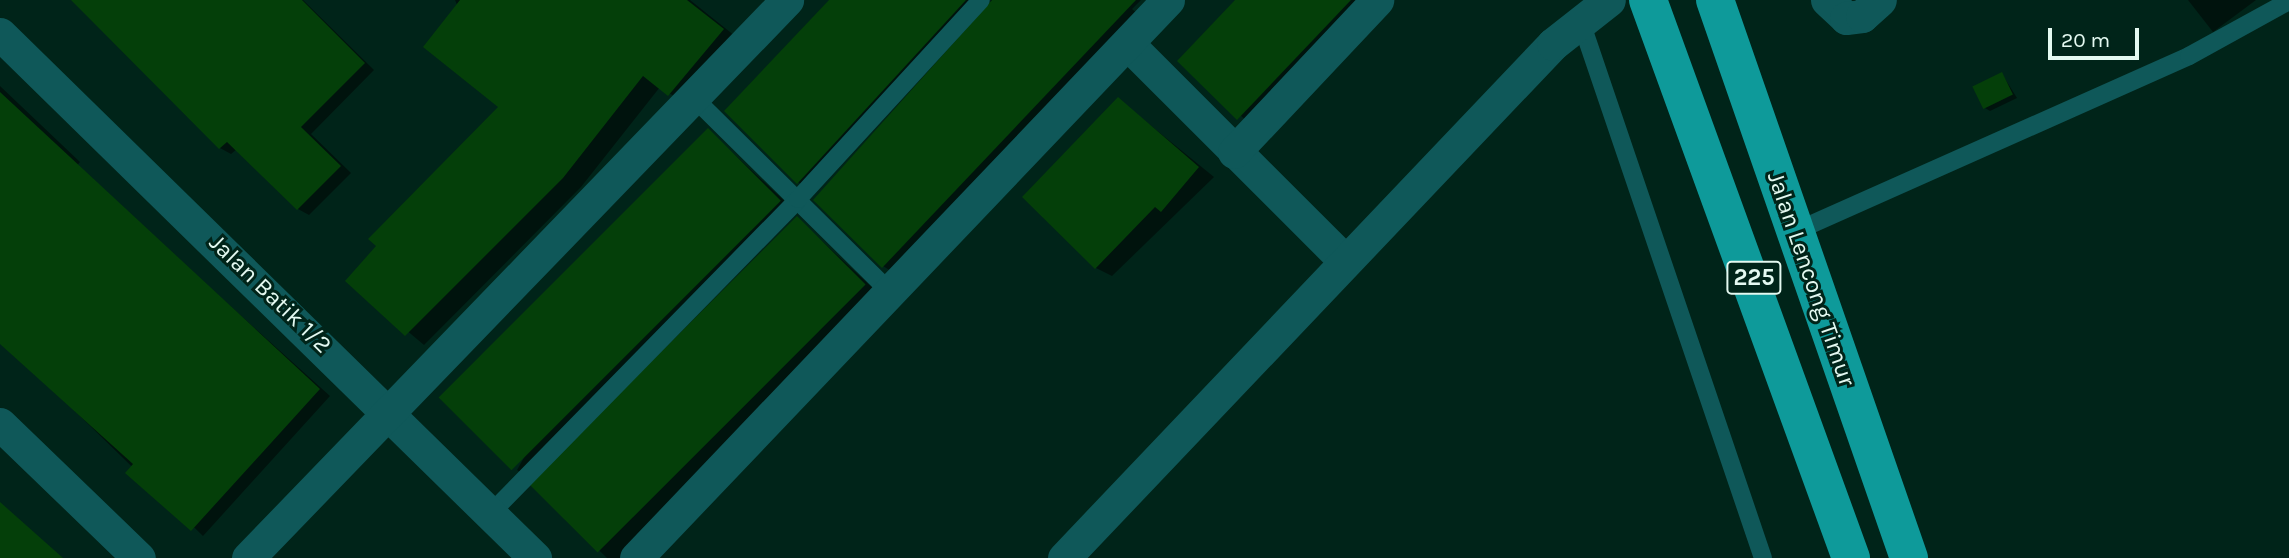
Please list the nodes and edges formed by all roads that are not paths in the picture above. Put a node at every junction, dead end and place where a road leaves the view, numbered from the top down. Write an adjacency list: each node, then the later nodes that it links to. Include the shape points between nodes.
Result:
1 (981, 0): 16 (lane)
2 (1377, 0): 15 (street)
3 (1609, 0): 11 (street)
4 (1648, 0): 29 (highway, 225)
5 (1715, 0): 17 (highway, Jalan Lencong Timur / 225)
6 (1880, 0): 10 (street, via 1862,16)
7 (2289, 1): 17 (lane, via 2189,56)
8 (1161, 2): 13 (street)
9 (776, 3): 14 (street)
10 (1837, 9)
11 (1580, 19): 18 (street); 28 (lane)
12 (0, 34): 20 (street, Jalan Batik 1/2)
13 (1129, 45): 15 (street); 19 (street)
14 (693, 97): 16 (lane); 20 (street)
15 (1234, 152): 18 (street)
16 (799, 199): 19 (lane); 22 (lane)
17 (1794, 232): 30 (highway, Jalan Lencong Timur / 225)
18 (1343, 259): 27 (street)
19 (891, 293): 26 (street)
20 (390, 409): 22 (street, Jalan Batik 1/2); 24 (street)
21 (0, 424): 23 (street)
22 (491, 513): 25 (street, Jalan Batik 1/2)
23 (139, 558)
24 (248, 558)
25 (535, 558)
26 (636, 558)
27 (1064, 558)
28 (1763, 558)
29 (1851, 558)
30 (1909, 558)

